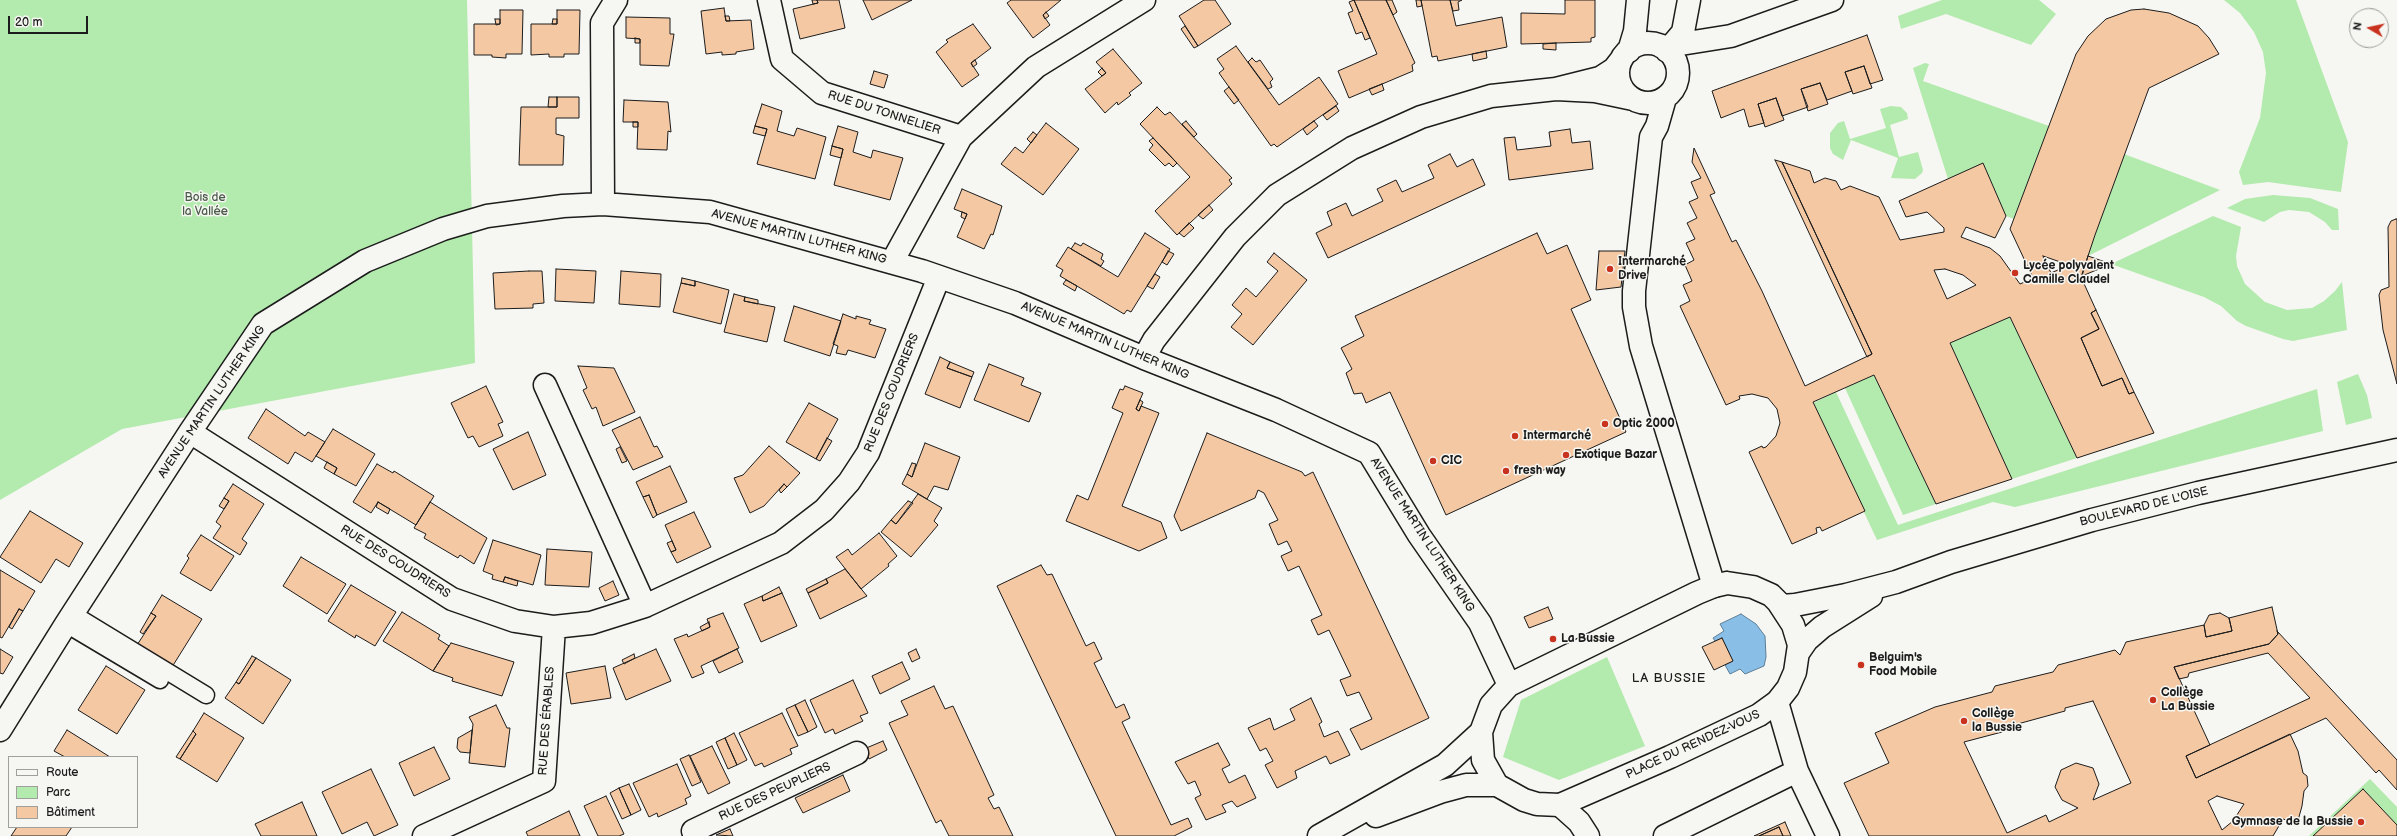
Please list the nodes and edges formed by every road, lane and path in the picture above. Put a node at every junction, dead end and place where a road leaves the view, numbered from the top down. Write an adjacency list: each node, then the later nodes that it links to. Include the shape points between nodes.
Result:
1 (616, 0): 16 (street, via 602,23)
2 (769, 0): 14 (street, RUE DU TONNELIER, via 782,59 822,93)
3 (1144, 0): 14 (street, via 1036,67)
4 (1638, 0): 9 (street, via 1635,31)
5 (1832, 0): 7 (street)
6 (1688, 9): 7 (street, via 1698,29); 8 (street, via 1683,32)
7 (1726, 37): 8 (street); 10 (street, via 1701,52)
8 (1667, 48): 9 (street, via 1645,44); 10 (street)
9 (1625, 55): 11 (street, via 1614,69 1600,78); 13 (street, via 1618,72 1620,84 1626,94)
10 (1678, 74): 12 (street, via 1673,89)
11 (1556, 89): 13 (street, via 1595,91); 19 (street, via 1491,96 1421,117 1352,148 1277,195 1235,236 1154,340)
12 (1665, 98): 13 (street, via 1654,103); 15 (street)
13 (1635, 100): 15 (street, via 1644,114)
14 (961, 137): 17 (street)
15 (1651, 137): 24 (street, via 1634,291 1636,324 1674,459)
16 (603, 204): 17 (street, AVENUE MARTIN LUTHER KING, via 710,212); 21 (street, AVENUE MARTIN LUTHER KING, via 564,206 487,216 443,229 365,261 263,324)
17 (892, 262): 18 (street, AVENUE MARTIN LUTHER KING)
18 (939, 277): 19 (street, AVENUE MARTIN LUTHER KING, via 1015,303); 26 (street, RUE DES COUDRIERS, via 868,453 850,482 824,510 781,543)
19 (1144, 358): 30 (street, AVENUE MARTIN LUTHER KING, via 1276,410 1369,453 1419,535 1480,623)
20 (545, 385): 26 (street)
21 (190, 432): 27 (street, AVENUE MARTIN LUTHER KING); 28 (street, RUE DES COUDRIERS, via 452,599 515,621)
22 (2397, 450): 23 (street, BOULEVARD DE L'OISE, via 2198,493 2092,520 1952,562)
23 (1896, 582): 25 (street, BOULEVARD DE L'OISE, via 1814,602 1786,606); 29 (street, BOULEVARD DE L'OISE, via 1847,609 1822,627 1807,640)
24 (1714, 586): 25 (street, PLACE DU RENDEZ-VOUS, via 1727,583 1753,587); 30 (street, PLACE DU RENDEZ-VOUS)
25 (1778, 602): 29 (street, PLACE DU RENDEZ-VOUS, via 1793,625 1799,645)
26 (645, 606): 28 (street, RUE DES COUDRIERS, via 591,623)
27 (69, 619): 31 (lane); 32 (lane); 34 (street, AVENUE MARTIN LUTHER KING)
28 (554, 627): 41 (street, RUE DES ÉRABLES, via 544,781)
29 (1798, 653): 33 (street, PLACE DU RENDEZ-VOUS, via 1793,680)
30 (1509, 685): 35 (street, PLACE DU RENDEZ-VOUS, via 1491,705)
31 (206, 695)
32 (189, 697)
33 (1777, 702): 37 (street); 39 (street, PLACE DU RENDEZ-VOUS, via 1759,715 1677,754)
34 (0, 730)
35 (1481, 732): 38 (street, PLACE DU RENDEZ-VOUS, via 1483,760); 42 (street, via 1445,765)
36 (857, 753): 40 (street, RUE DES PEUPLIERS)
37 (1797, 771): 45 (street); 46 (street)
38 (1497, 785): 39 (street, PLACE DU RENDEZ-VOUS, via 1524,800 1537,804); 43 (street, via 1466,785 1440,792)
39 (1560, 805): 44 (street, via 1579,822)
40 (689, 834)
41 (424, 836)
42 (1319, 836)
43 (1323, 836)
44 (1588, 836)
45 (1665, 836)
46 (1828, 836)

